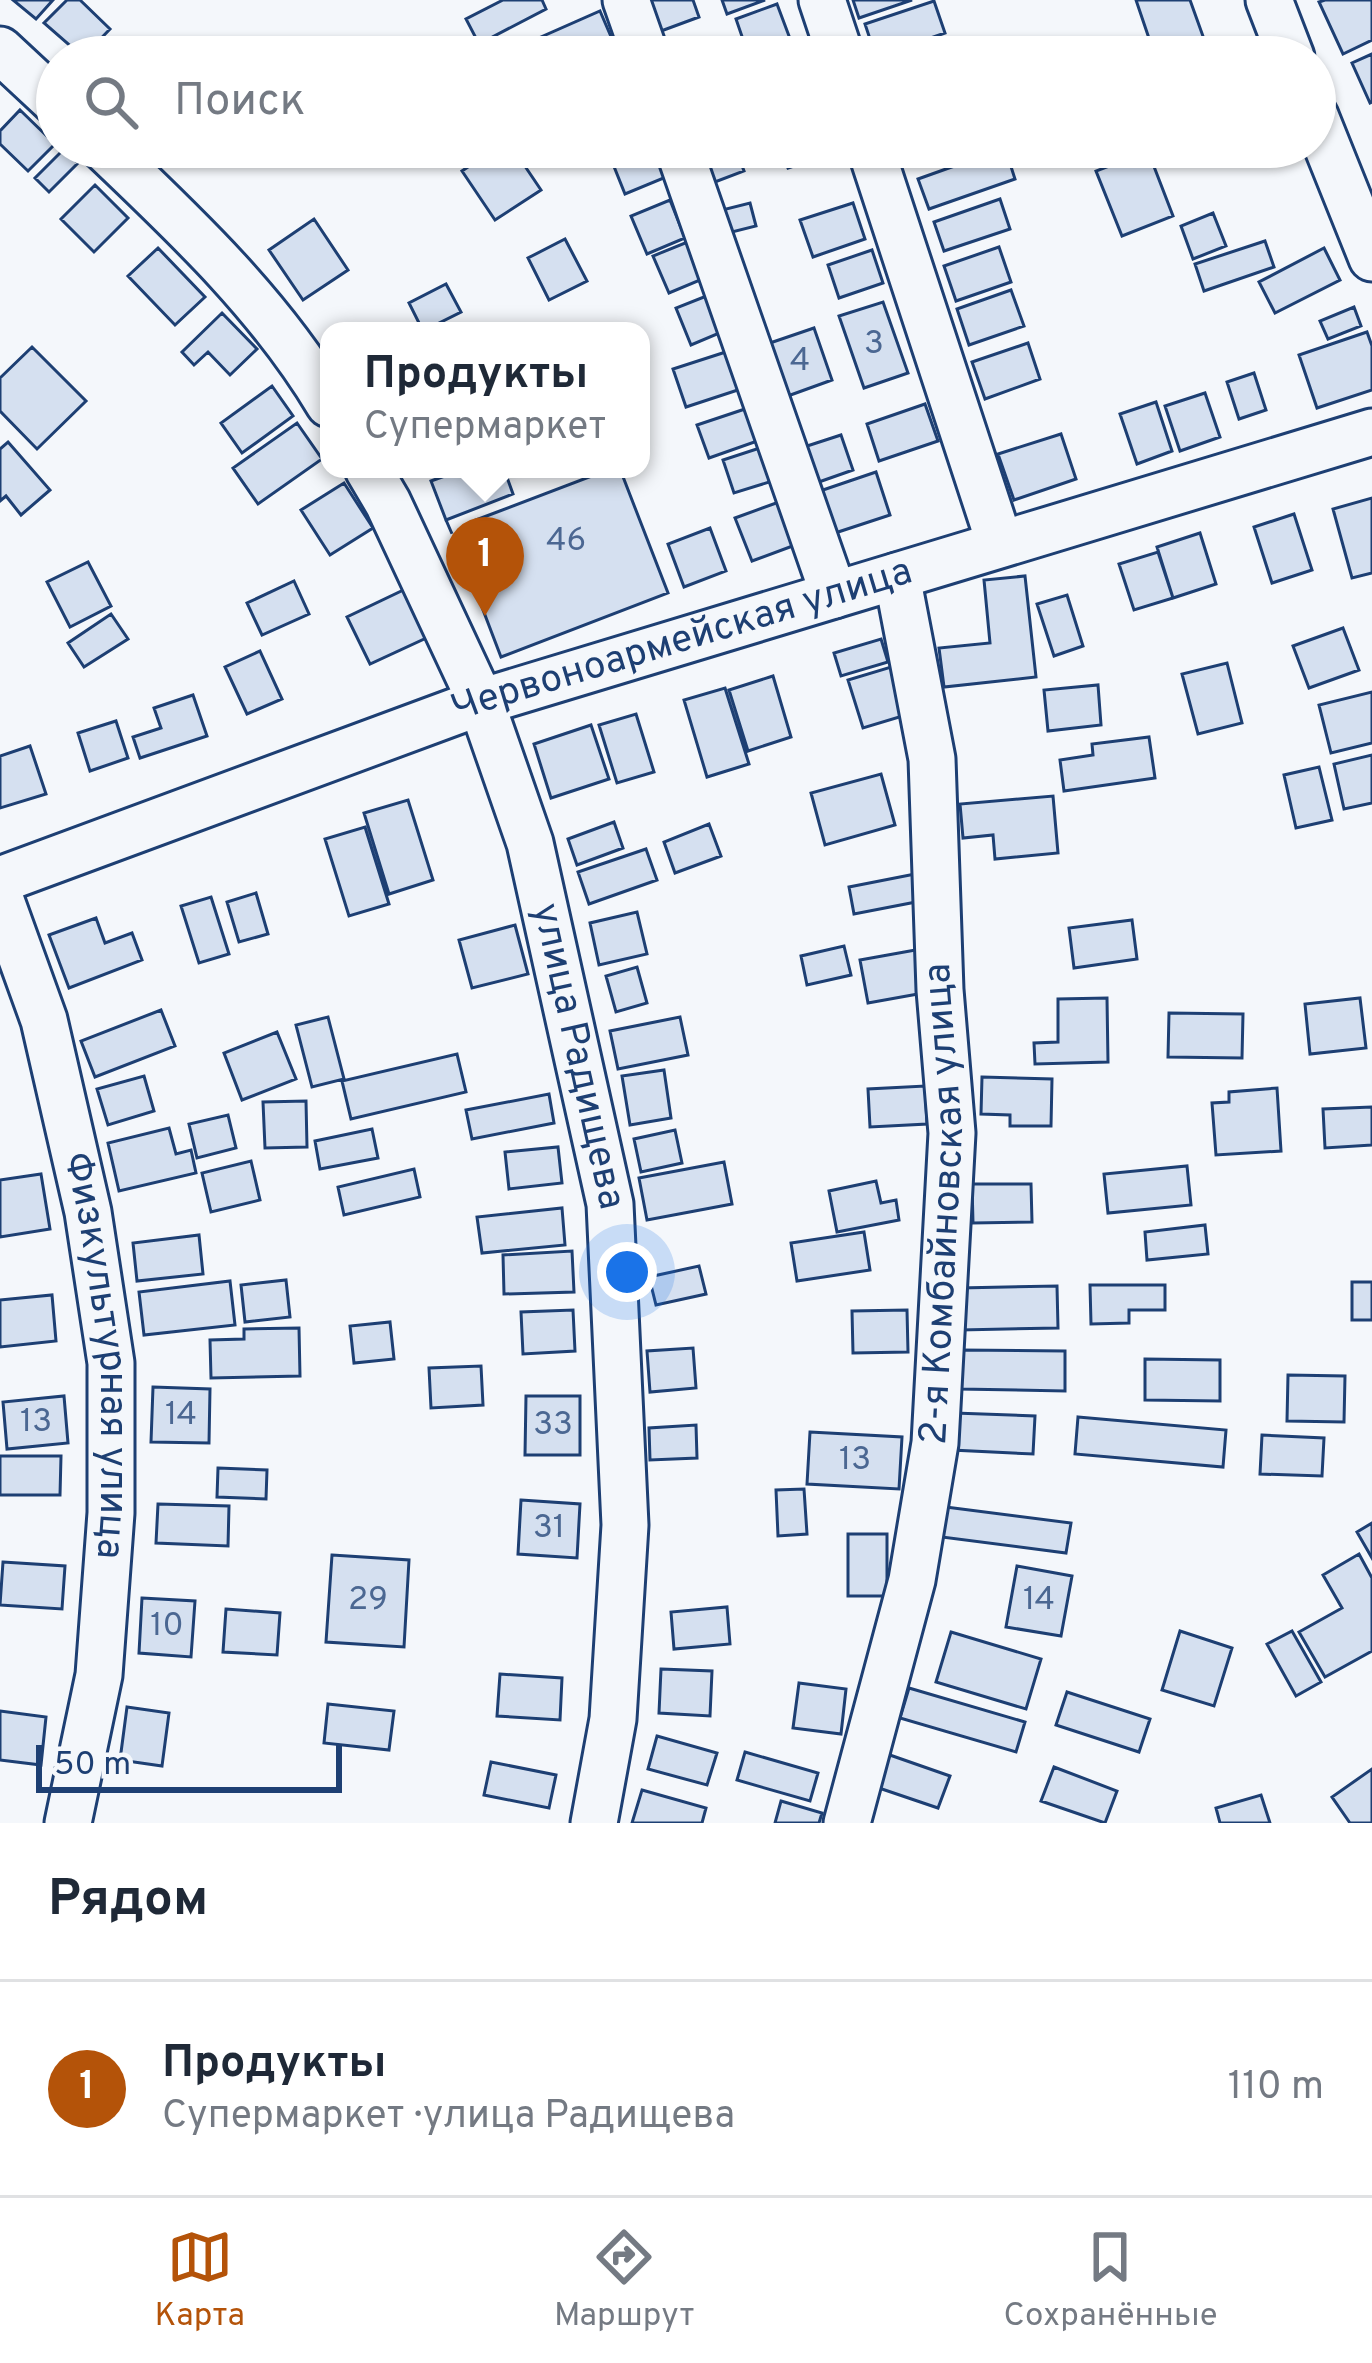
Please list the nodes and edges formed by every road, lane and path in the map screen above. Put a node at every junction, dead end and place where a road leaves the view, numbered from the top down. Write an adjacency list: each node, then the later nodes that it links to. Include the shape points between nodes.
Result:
1 (626, 0): 4 (street)
2 (822, 0): 5 (street)
3 (1269, 0): 6 (street)
4 (639, 36)
5 (834, 36)
6 (1284, 36)
7 (0, 50): 8 (street)
8 (36, 84)
9 (125, 168): 14 (street, via 224,264)
10 (685, 168): 19 (street)
11 (877, 168): 17 (street)
12 (1336, 168): 13 (street)
13 (1372, 258)
14 (320, 389)
15 (1372, 432): 17 (street, Червоноармейская улица)
16 (373, 478): 20 (street, улица Радищева)
17 (1000, 544): 18 (street, Червоноармейская улица)
18 (897, 576): 19 (street, Червоноармейская улица); 25 (street, 2-я Комбайновская улица, via 932,760 952,1132 935,1443 912,1580)
19 (834, 595): 20 (street, Червоноармейская улица)
20 (481, 702): 21 (street, Червоноармейская улица); 24 (street, улица Радищева, via 530,844 610,1204 626,1526 613,1720)
21 (0, 880)
22 (0, 898): 23 (street, Физкультурная улица, via 49,1042 88,1212 111,1364 99,1675)
23 (68, 1823)
24 (594, 1823)
25 (847, 1823)

